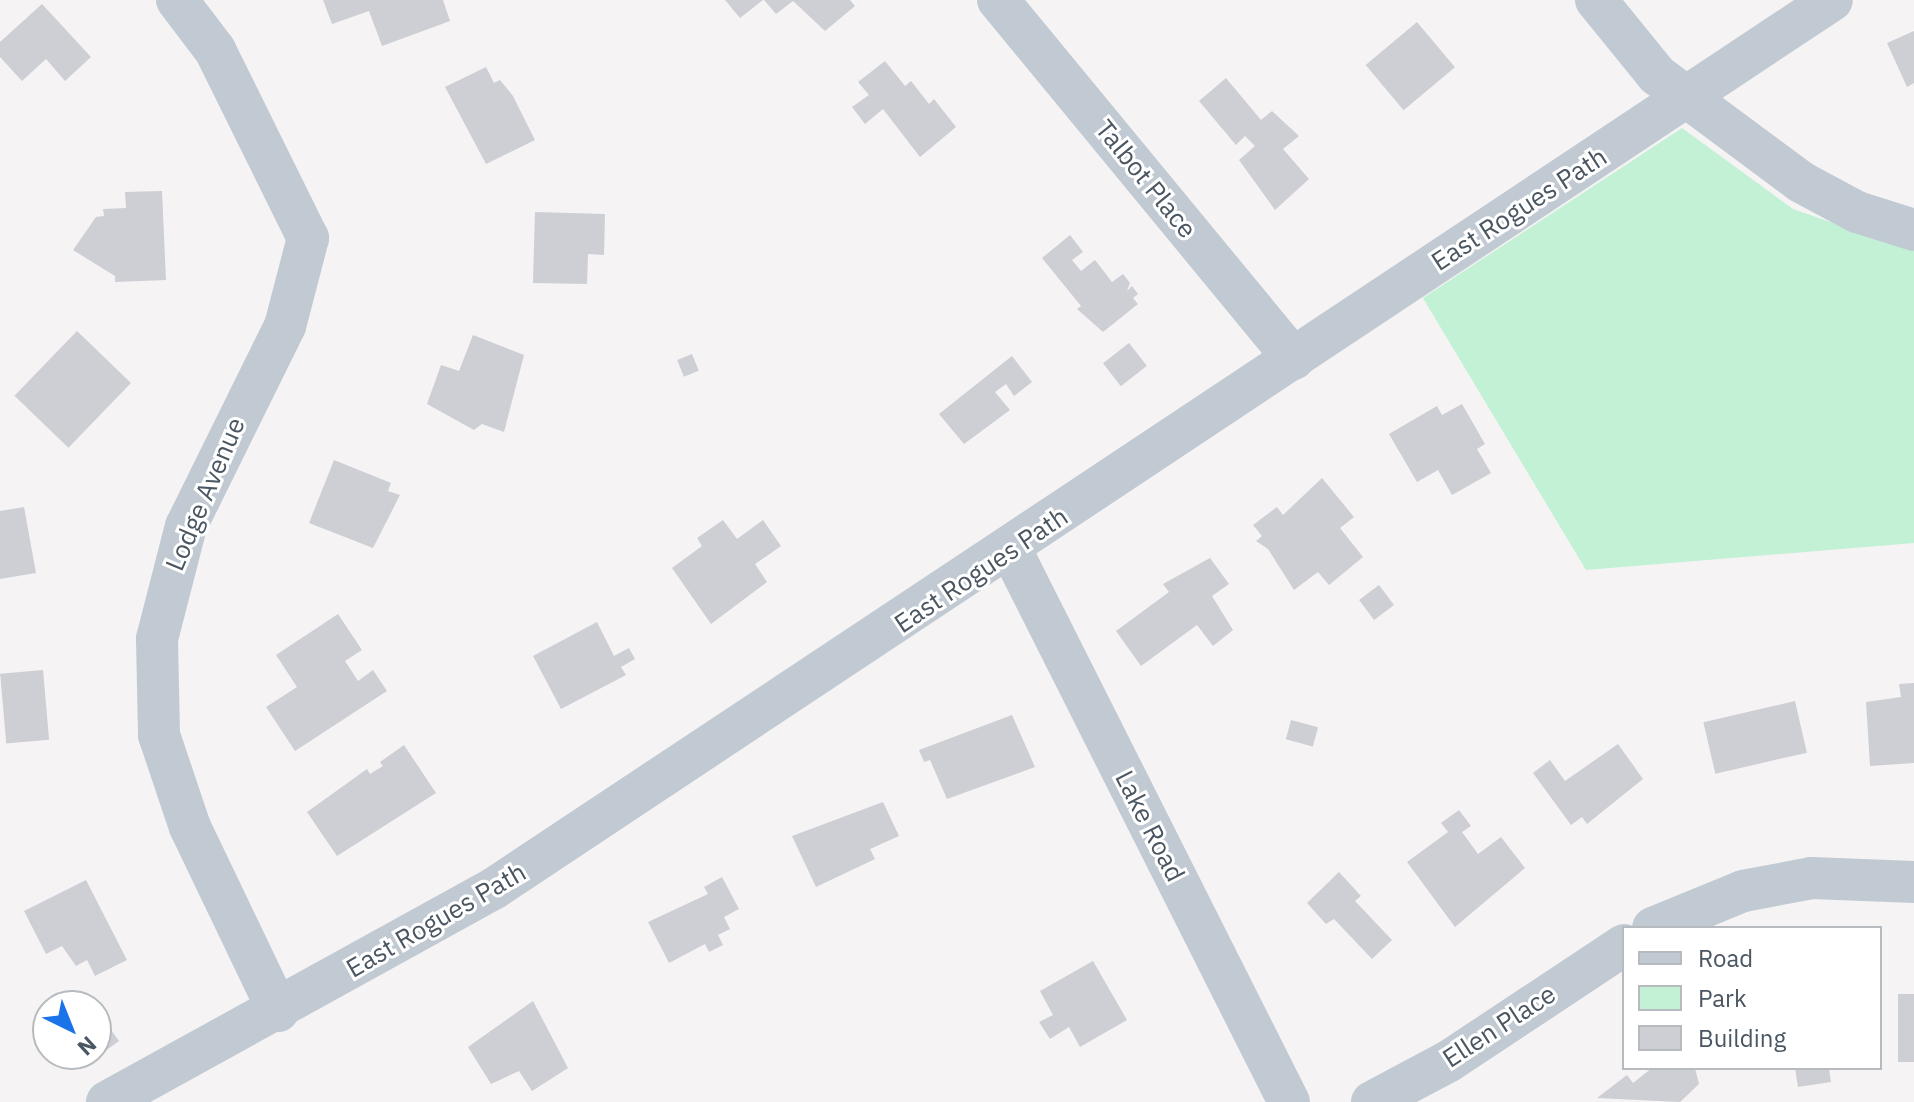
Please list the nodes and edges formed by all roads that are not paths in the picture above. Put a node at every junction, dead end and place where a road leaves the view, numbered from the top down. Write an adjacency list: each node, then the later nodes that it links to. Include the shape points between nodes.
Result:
1 (177, 0): 12 (street, Lodge Avenue, via 215,50 308,238 285,326 186,526 157,639 159,735 190,827)
2 (998, 0): 7 (street, Talbot Place)
3 (1596, 0): 5 (street, via 1657,75)
4 (1832, 0): 5 (street, East Rogues Path)
5 (1687, 99): 6 (street, via 1801,182 1857,212); 7 (street, East Rogues Path)
6 (1914, 230)
7 (1294, 359): 8 (street, East Rogues Path)
8 (1011, 550): 12 (street, East Rogues Path, via 493,889); 14 (street, Lake Road)
9 (1914, 882): 10 (street, via 1812,878 1743,891)
10 (1658, 926)
11 (1622, 946): 15 (street, Ellen Place, via 1449,1061)
12 (278, 1011): 13 (street, East Rogues Path)
13 (107, 1102)
14 (1289, 1102)
15 (1372, 1102)

